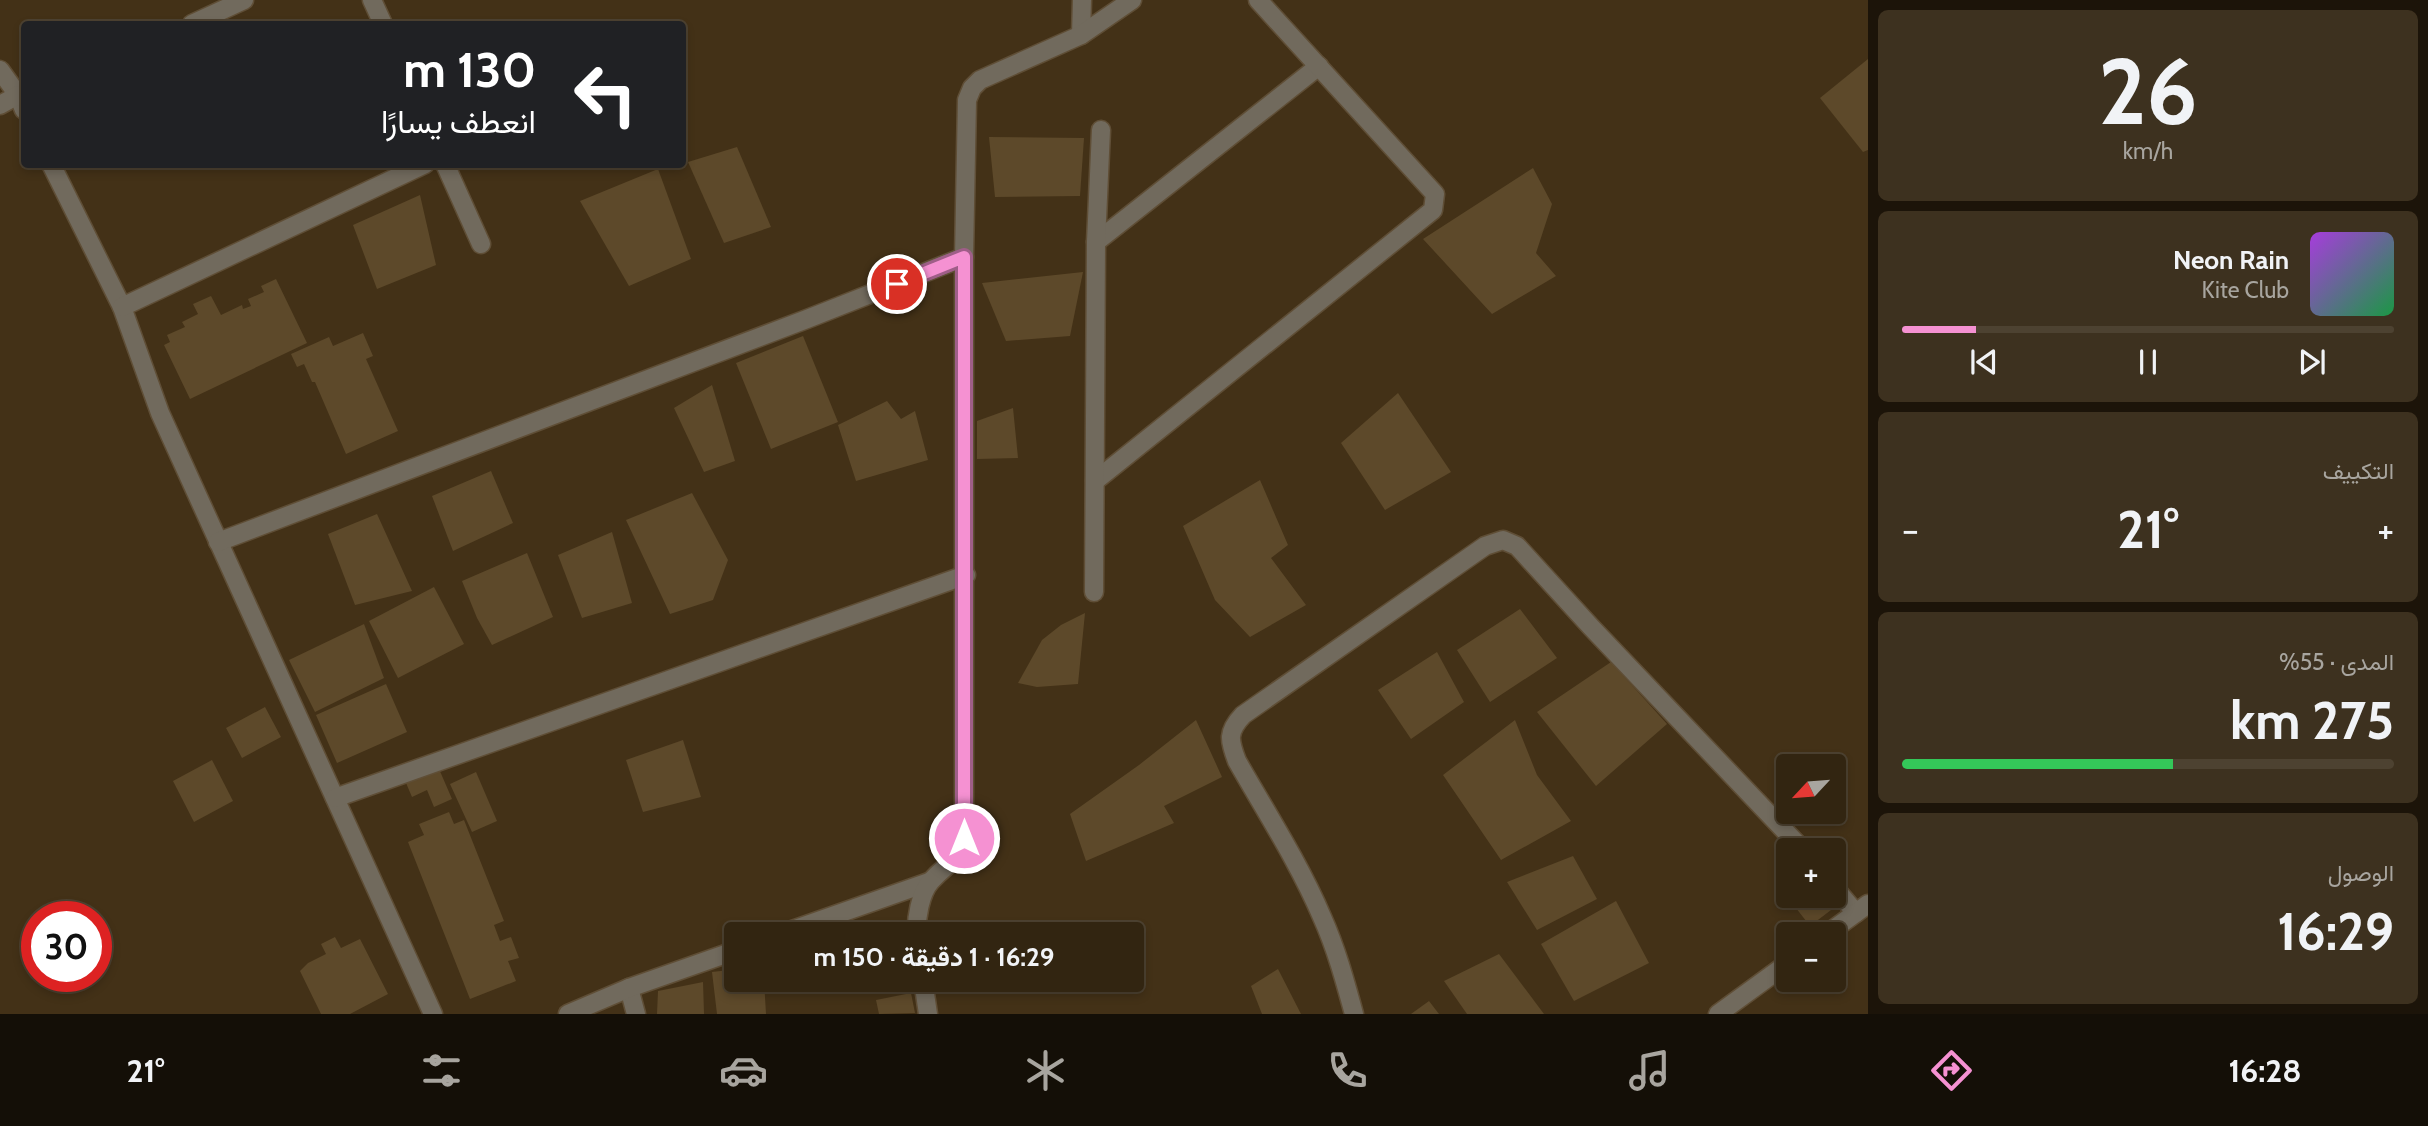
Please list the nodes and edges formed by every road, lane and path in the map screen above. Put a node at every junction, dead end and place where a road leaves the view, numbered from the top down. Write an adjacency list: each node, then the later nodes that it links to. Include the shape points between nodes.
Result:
1 (244, 0): 6 (street)
2 (372, 0): 7 (street)
3 (1082, 0): 8 (street)
4 (1132, 0): 8 (street)
5 (1258, 0): 9 (street)
6 (198, 21)
7 (382, 21)
8 (1081, 35): 20 (street, via 980,79 972,88 967,100)
9 (1319, 66): 18 (street); 22 (street, via 1435,194 1433,210)
10 (0, 70): 11 (street)
11 (21, 102)
12 (21, 104): 13 (street)
13 (0, 105)
14 (1101, 130): 18 (street)
15 (53, 168): 21 (street)
16 (416, 168): 21 (street)
17 (447, 168): 19 (street)
18 (1096, 242): 22 (street)
19 (481, 244)
20 (964, 257): 23 (street); 24 (street)
21 (121, 307): 23 (street, via 160,413)
22 (1095, 481): 25 (street)
23 (218, 542): 26 (street)
24 (966, 575): 26 (street); 28 (street, via 964,838 951,865)
25 (1094, 592)
26 (335, 798): 38 (street)
27 (1792, 838): 42 (street, via 1517,546 1503,540 1485,546 1231,727 1237,761 1322,917)
28 (929, 883): 31 (street); 32 (street)
29 (1846, 896): 30 (street)
30 (1862, 909): 33 (street)
31 (816, 922)
32 (918, 922)
33 (1844, 922)
34 (724, 955): 36 (street)
35 (1776, 971): 43 (street)
36 (629, 988): 39 (street); 40 (street)
37 (925, 992): 41 (street)
38 (433, 1014)
39 (568, 1014)
40 (636, 1014)
41 (928, 1014)
42 (1354, 1014)
43 (1718, 1014)

